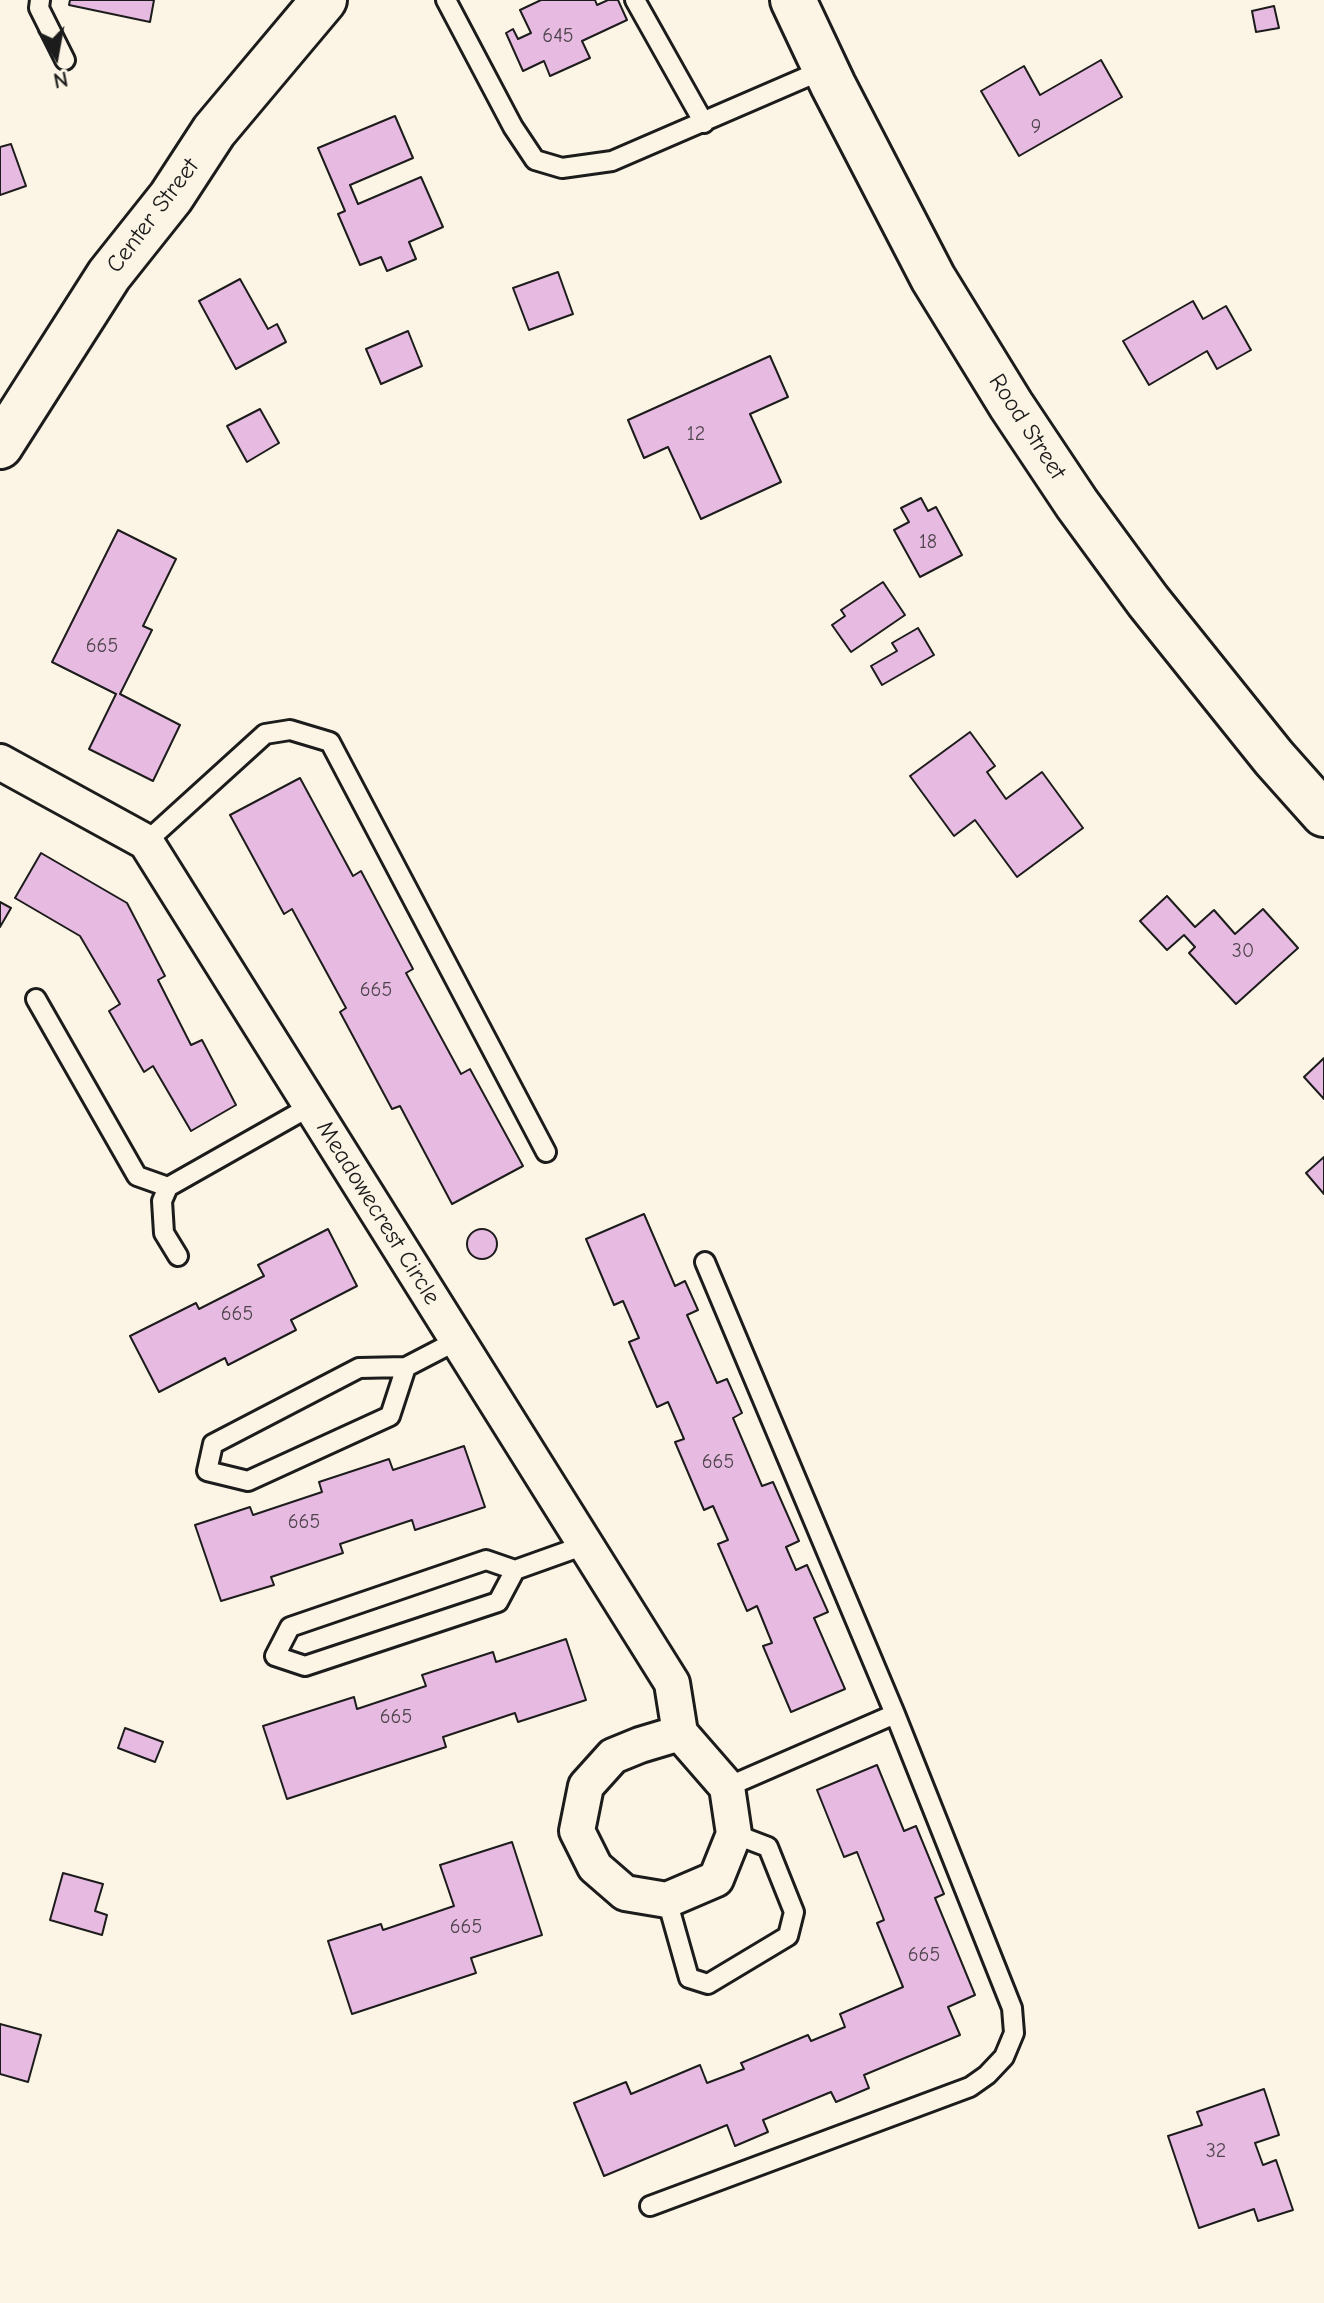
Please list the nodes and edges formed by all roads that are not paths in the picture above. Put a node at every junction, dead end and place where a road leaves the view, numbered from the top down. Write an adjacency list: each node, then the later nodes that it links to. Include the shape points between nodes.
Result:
1 (40, 0): 6 (lane)
2 (324, 0): 9 (main road, Center Street, via 214,131 171,197 109,275)
3 (446, 0): 8 (lane, via 535,160 562,168 612,161)
4 (635, 0): 8 (lane)
5 (793, 0): 7 (main road, Rood Street)
6 (65, 60)
7 (825, 69): 8 (lane); 11 (main road, Rood Street, via 933,278 1048,460 1148,601)
8 (704, 123)
9 (0, 446)
10 (0, 762): 12 (street, Meadowecrest Circle)
11 (1324, 814)
12 (146, 842): 14 (street, Meadowecrest Circle); 15 (lane, via 265,734 290,730 330,742)
13 (36, 999): 16 (lane, via 137,1176)
14 (311, 1106): 16 (lane); 19 (street, Meadowecrest Circle)
15 (546, 1152)
16 (168, 1187): 17 (lane, via 162,1201 164,1233)
17 (178, 1256)
18 (705, 1262): 23 (lane)
19 (458, 1340): 20 (lane); 21 (street, Meadowecrest Circle)
20 (406, 1367): 20 (lane, via 390,1416 248,1481 207,1471 213,1444 345,1374 359,1368)
21 (585, 1545): 22 (lane); 24 (street, Meadowecrest Circle, via 672,1683)
22 (515, 1570): 22 (lane, via 498,1602 305,1666 275,1656 290,1627 486,1560)
23 (895, 1714): 25 (lane); 28 (lane, via 1012,2008 1014,2033 1004,2057 970,2087)
24 (680, 1733): 25 (street); 27 (street, via 613,1756 586,1786 577,1831 595,1867 625,1893)
25 (727, 1787): 26 (street)
26 (734, 1834): 27 (street, via 716,1879); 27 (lane, via 768,1847 794,1912 788,1936 708,1984 689,1978)
27 (667, 1900)
28 (650, 2206)

